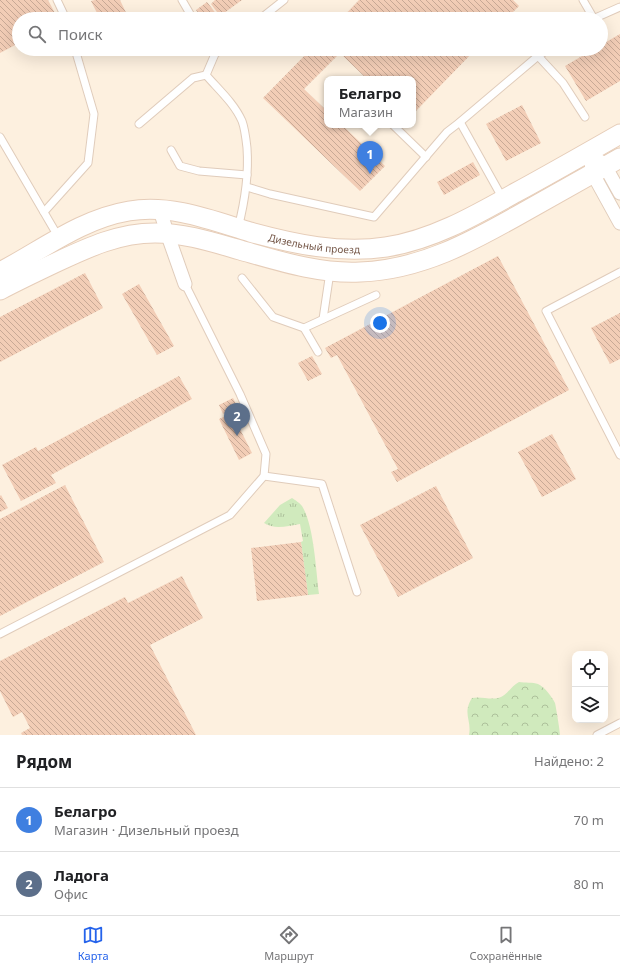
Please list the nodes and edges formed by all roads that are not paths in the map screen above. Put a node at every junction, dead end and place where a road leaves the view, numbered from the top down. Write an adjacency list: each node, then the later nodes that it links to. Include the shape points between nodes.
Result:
1 (57, 0): 6 (lane)
2 (183, 0): 7 (lane)
3 (284, 0): 8 (lane)
4 (583, 0): 9 (lane)
5 (620, 7): 10 (lane)
6 (63, 12)
7 (189, 12)
8 (269, 12)
9 (589, 12)
10 (608, 12)
11 (77, 56): 30 (lane, via 94,114 88,163)
12 (212, 56): 14 (lane)
13 (538, 56): 15 (lane, via 563,83); 16 (lane)
14 (206, 75): 17 (lane, via 193,78); 25 (lane, via 235,109 242,122 246,139)
15 (585, 117)
16 (460, 122): 23 (lane, via 447,132); 28 (lane)
17 (139, 124)
18 (396, 128): 23 (lane)
19 (620, 134): 22 (street, Дизельный проезд)
20 (0, 137): 30 (lane)
21 (171, 150): 25 (lane, via 180,166 199,171)
22 (589, 152): 24 (street); 28 (street, Дизельный проезд)
23 (426, 156): 26 (lane, via 374,217)
24 (606, 166): 27 (street); 31 (street); 35 (street, via 490,231 427,260 411,265 361,272)
25 (247, 175): 26 (lane)
26 (247, 187): 32 (lane)
27 (620, 193)
28 (504, 199): 32 (street, Дизельный проезд, via 444,230 385,247 355,250 324,248)
29 (160, 210): 32 (street, Дизельный проезд, via 191,214); 33 (street); 34 (street, Дизельный проезд, via 145,209 115,214 86,224)
30 (44, 212): 34 (lane)
31 (620, 223)
32 (238, 228)
33 (167, 233): 35 (street, via 200,239 282,262); 39 (street); 40 (street, via 132,235 104,242)
34 (59, 238): 36 (street, Дизельный проезд)
35 (330, 271): 42 (lane)
36 (0, 272)
37 (620, 272): 45 (lane, via 546,311)
38 (242, 278): 43 (lane, via 273,317)
39 (185, 284): 46 (lane, via 240,394 266,454)
40 (0, 290)
41 (376, 295): 42 (lane)
42 (323, 319): 43 (lane)
43 (304, 328): 44 (lane)
44 (318, 352)
45 (620, 455)
46 (264, 476): 47 (lane, via 322,484); 48 (lane, via 230,515)
47 (357, 592)
48 (0, 634)
49 (620, 723): 50 (lane)
50 (597, 735)

